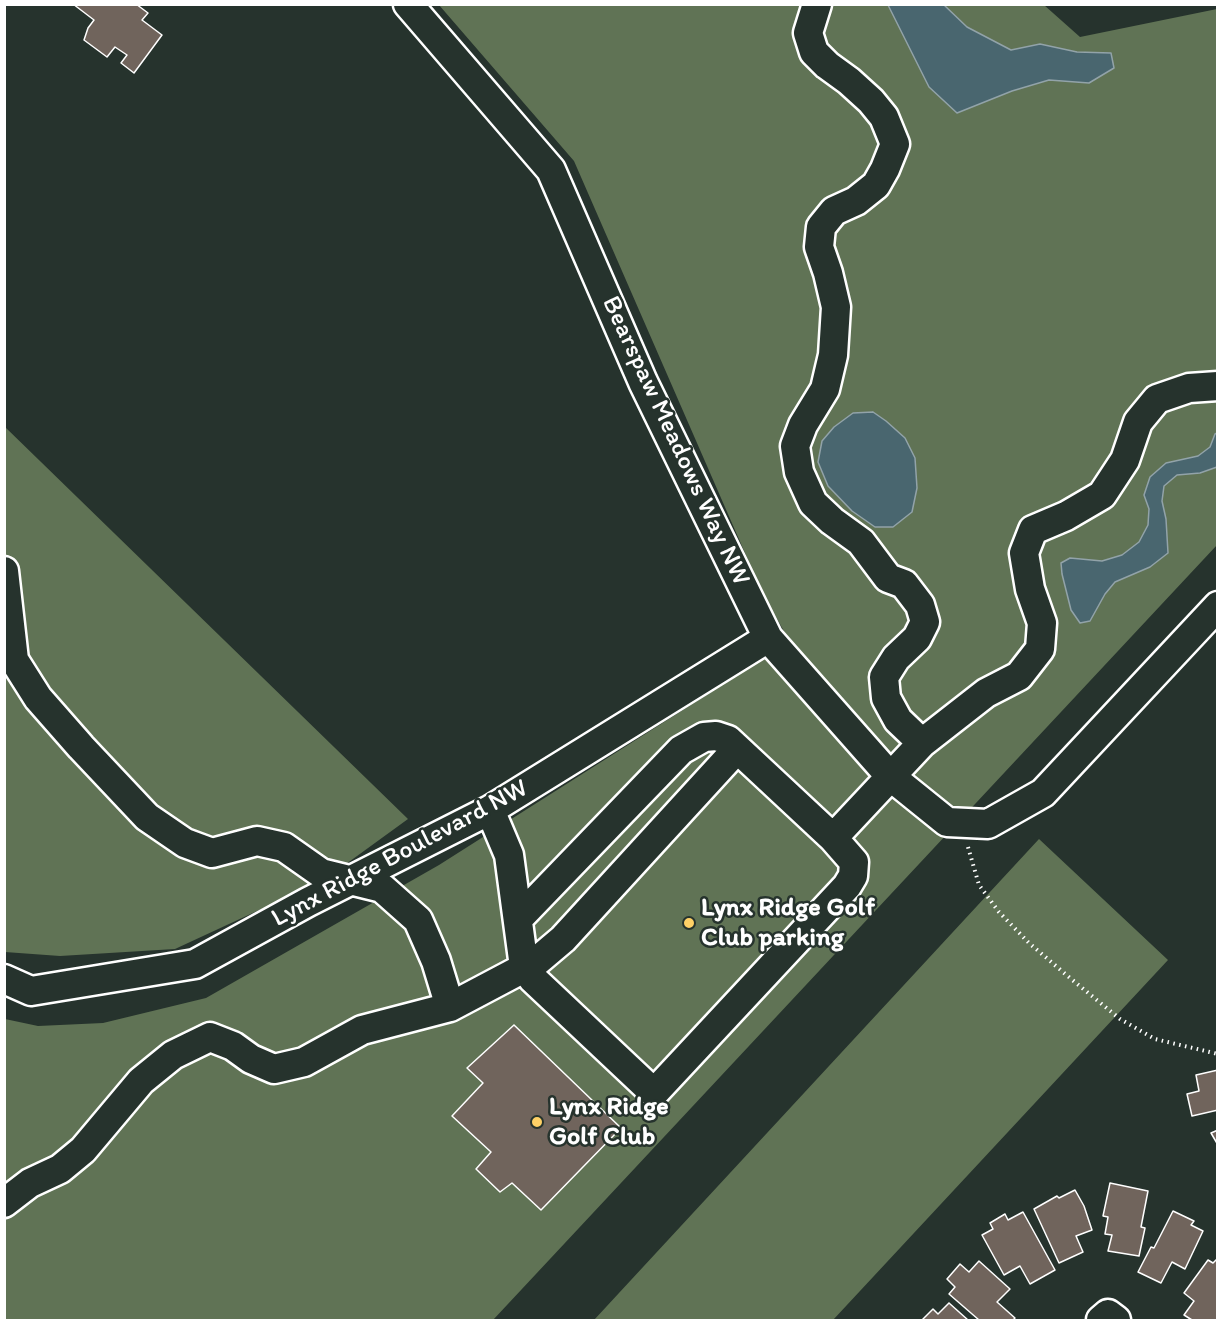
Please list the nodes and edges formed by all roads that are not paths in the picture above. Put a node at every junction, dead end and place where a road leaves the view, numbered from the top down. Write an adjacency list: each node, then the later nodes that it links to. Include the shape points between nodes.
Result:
1 (408, 4): 6 (street, Bearspaw Meadows Way NW, via 550,170 643,382)
2 (817, 4): 7 (street, via 808,33 814,52 872,101 884,117 895,144 876,185 856,201 834,211 821,227 819,247 836,307 833,355 825,389 795,446 799,472 813,503 861,542 888,578 904,584 920,605 925,622 917,638 896,658 884,677 886,698 898,720)
3 (1218, 386): 7 (street, via 1189,388 1157,399 1138,422 1125,460 1102,495 1034,530 1024,553 1030,589 1042,623 1040,650 1019,676 986,693)
4 (4, 571): 12 (street, via 14,660 38,698 147,817 185,843 212,853 257,841 284,847 321,873)
5 (1218, 606): 9 (street, Bearspaw Meadows Way NW, via 1043,793 977,823 948,822)
6 (768, 638): 9 (street, Bearspaw Meadows Way NW); 10 (street, Lynx Ridge Boulevard NW)
7 (922, 743): 9 (street)
8 (737, 749): 11 (street); 13 (street, via 716,736 704,737 681,750); 14 (street, via 563,939)
9 (890, 776): 11 (street)
10 (490, 810): 12 (street, Lynx Ridge Boulevard NW); 13 (street, via 509,855)
11 (833, 838): 14 (street, via 854,862 853,876 654,1093)
12 (352, 880): 15 (street, Lynx Ridge Boulevard NW, via 195,964 31,990); 16 (street, via 382,888 418,920)
13 (518, 919): 14 (street)
14 (524, 968): 16 (street)
15 (4, 979)
16 (450, 1007): 17 (street, via 362,1030 304,1062 274,1069 210,1037 173,1055 141,1081 83,1150)
17 (4, 1203)
18 (1101, 1320): 19 (street, via 1108,1314)
19 (1116, 1320)

